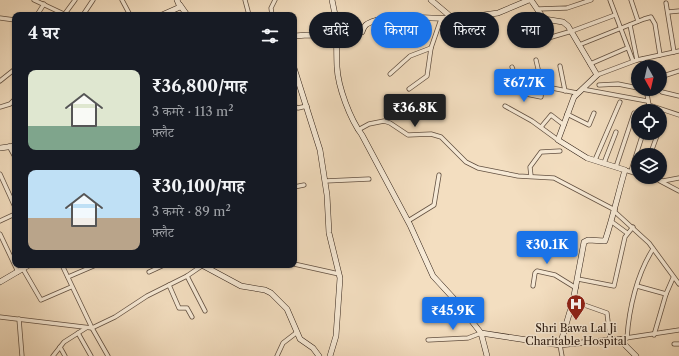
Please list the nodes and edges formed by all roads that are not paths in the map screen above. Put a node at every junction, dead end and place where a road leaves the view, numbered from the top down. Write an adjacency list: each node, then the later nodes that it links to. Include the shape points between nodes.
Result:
1 (34, 0): 17 (street)
2 (48, 0): 17 (street)
3 (75, 0): 22 (street)
4 (93, 0): 23 (street)
5 (122, 0): 24 (street)
6 (245, 0): 27 (street)
7 (275, 0): 28 (street)
8 (332, 0): 29 (street)
9 (431, 0): 30 (street)
10 (530, 0): 14 (street); 18 (street)
11 (591, 0): 18 (street, via 567,8)
12 (610, 0): 33 (street)
13 (631, 0): 37 (street)
14 (521, 1): 31 (street)
15 (179, 3): 25 (street, via 178,8); 26 (street)
16 (666, 3): 32 (street)
17 (45, 5): 20 (street); 21 (street)
18 (538, 9): 42 (street, via 544,19 566,23)
19 (679, 11): 32 (street)
20 (39, 12)
21 (59, 12)
22 (67, 12)
23 (85, 12)
24 (128, 12)
25 (169, 12)
26 (185, 12)
27 (248, 12)
28 (272, 12)
29 (335, 12)
30 (444, 12)
31 (499, 12)
32 (668, 12): 52 (street)
33 (615, 14): 40 (street); 42 (street)
34 (0, 18): 36 (street)
35 (440, 19): 41 (street, via 391,17 367,24)
36 (12, 20)
37 (638, 21): 39 (street); 53 (street, via 653,18)
38 (440, 22): 46 (street)
39 (630, 25): 40 (street); 57 (street)
40 (620, 28): 47 (street); 50 (street)
41 (363, 29)
42 (572, 32): 45 (street); 47 (street)
43 (309, 35): 44 (street)
44 (297, 36)
45 (554, 37)
46 (432, 45)
47 (579, 45): 59 (street)
48 (337, 48): 94 (street, via 338,77 353,123)
49 (431, 48): 64 (street, via 410,56); 72 (street, via 427,76)
50 (627, 48): 56 (street); 59 (street)
51 (679, 51): 52 (street)
52 (674, 52): 53 (street)
53 (660, 55): 54 (street)
54 (643, 59): 57 (street)
55 (536, 60): 70 (street)
56 (633, 60)
57 (637, 60)
58 (631, 62): 65 (street)
59 (590, 64): 65 (street)
60 (512, 66): 70 (street, via 522,94 541,97)
61 (560, 66): 74 (street)
62 (12, 71): 67 (street)
63 (679, 71): 66 (street)
64 (390, 74)
65 (598, 75): 73 (street)
66 (667, 75)
67 (0, 81)
68 (297, 82): 83 (street)
69 (600, 85): 71 (street)
70 (542, 86): 74 (street)
71 (631, 87)
72 (409, 89)
73 (582, 89): 76 (street); 79 (street)
74 (565, 91): 76 (street)
75 (667, 92): 78 (street)
76 (577, 93): 89 (street)
77 (647, 96): 79 (street)
78 (679, 96)
79 (647, 101): 82 (street)
80 (12, 102): 85 (street)
81 (620, 102): 100 (street)
82 (650, 104)
83 (307, 106): 86 (street); 111 (street, via 319,144)
84 (505, 106): 93 (street)
85 (0, 107)
86 (297, 108)
87 (667, 112): 90 (street)
88 (594, 113): 89 (street, via 588,125)
89 (568, 114): 92 (street)
90 (679, 116)
91 (631, 122): 102 (street)
92 (564, 125): 93 (street, via 551,115); 96 (street)
93 (541, 127): 96 (street)
94 (358, 130): 107 (street, via 375,122 388,122 408,135 431,134 442,137 466,162 478,168 503,174); 119 (street)
95 (616, 132): 101 (street)
96 (558, 140): 100 (street, via 581,155)
97 (12, 146): 98 (street)
98 (0, 148)
99 (560, 151): 107 (street, via 541,152 530,167)
100 (595, 160): 101 (street)
101 (604, 163): 102 (street)
102 (616, 166): 103 (street)
103 (625, 170): 104 (street); 117 (street)
104 (631, 171)
105 (0, 174): 116 (street)
106 (439, 175): 119 (street, via 434,205)
107 (530, 176): 117 (street, via 554,178)
108 (679, 178): 110 (street)
109 (369, 179): 111 (street)
110 (667, 180)
111 (325, 181): 139 (street, via 329,233)
112 (666, 184): 115 (street)
113 (304, 185): 114 (street)
114 (297, 186)
115 (679, 191)
116 (12, 200)
117 (615, 211): 121 (street); 122 (street)
118 (12, 215): 120 (street)
119 (408, 220): 162 (street, via 433,276)
120 (0, 221)
121 (612, 222): 123 (street); 143 (street, via 605,241 584,242)
122 (633, 227): 123 (street); 125 (street)
123 (627, 233): 143 (street, via 614,286)
124 (0, 235): 126 (street)
125 (653, 249): 142 (street); 148 (street)
126 (12, 260)
127 (297, 265): 139 (street)
128 (16, 268): 137 (street)
129 (23, 268): 137 (street); 149 (street, via 41,300)
130 (64, 268): 141 (street)
131 (90, 268): 135 (street)
132 (158, 268): 136 (street)
133 (198, 268): 140 (street)
134 (208, 268): 161 (street, via 241,286 271,293 287,309)
135 (86, 270): 141 (street)
136 (154, 270): 138 (street)
137 (18, 272): 144 (street)
138 (149, 272)
139 (339, 274): 179 (street, via 336,336)
140 (187, 276): 146 (street); 153 (street)
141 (68, 277): 149 (street)
142 (673, 278): 145 (street); 151 (street)
143 (578, 279): 150 (street)
144 (0, 282)
145 (679, 284)
146 (169, 285): 155 (street, via 179,308 187,308); 158 (street, via 116,317)
147 (534, 286): 150 (street, via 535,273 538,271 555,275)
148 (637, 286): 151 (street); 164 (street)
149 (72, 287): 158 (street)
150 (576, 288): 152 (street)
151 (666, 294): 163 (street)
152 (573, 302): 165 (street, via 607,313); 170 (street)
153 (205, 311)
154 (0, 317): 156 (street)
155 (192, 317)
156 (19, 319): 157 (street); 172 (street)
157 (86, 328): 158 (street); 160 (street)
158 (92, 328): 176 (street)
159 (679, 330): 163 (street)
160 (78, 333): 171 (street); 175 (street)
161 (296, 333): 177 (street, via 283,343); 178 (street)
162 (481, 333): 167 (street, via 468,338); 170 (street); 180 (street)
163 (654, 335): 164 (street)
164 (627, 338): 166 (street)
165 (610, 339): 166 (street); 170 (street)
166 (619, 339): 182 (street)
167 (428, 340)
168 (674, 344): 169 (street)
169 (679, 344)
170 (560, 345): 181 (street)
171 (60, 347): 173 (street); 174 (street)
172 (22, 356)
173 (53, 356)
174 (66, 356)
175 (90, 356)
176 (108, 356)
177 (277, 356)
178 (319, 356)
179 (330, 356)
180 (487, 356)
181 (562, 356)
182 (636, 356)

